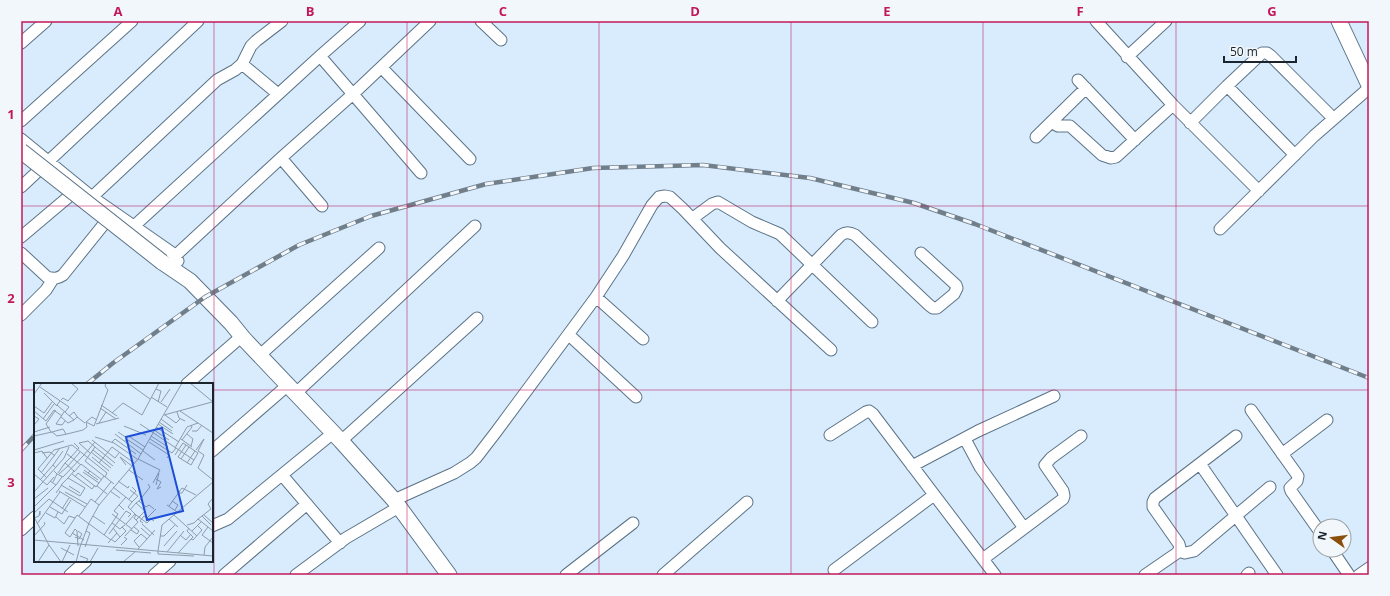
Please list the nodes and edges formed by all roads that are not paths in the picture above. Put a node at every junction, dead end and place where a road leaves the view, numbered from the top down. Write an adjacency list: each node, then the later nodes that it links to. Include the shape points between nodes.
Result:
1 (46, 21): 12 (street)
2 (132, 21): 25 (street)
3 (198, 21): 35 (street)
4 (282, 21): 15 (street, via 251,46)
5 (360, 21): 13 (street)
6 (430, 21): 16 (street)
7 (480, 21): 11 (street)
8 (1096, 21): 14 (street)
9 (1166, 21): 14 (street)
10 (1339, 21): 19 (main road)
11 (501, 40)
12 (21, 43)
13 (320, 56): 21 (street); 22 (street)
14 (1127, 57): 23 (street)
15 (242, 64): 21 (street); 40 (street, via 217,80)
16 (382, 68): 22 (street); 34 (street)
17 (1078, 80): 20 (street)
18 (1226, 86): 24 (street, via 1258,56 1262,53 1267,54); 27 (street); 32 (street)
19 (1369, 86): 24 (street)
20 (1086, 88): 26 (street); 30 (street)
21 (278, 94): 45 (street)
22 (353, 94): 33 (street); 36 (street)
23 (1173, 105): 27 (street); 30 (street)
24 (1333, 118): 32 (street)
25 (21, 121)
26 (1051, 122): 28 (street); 30 (street, via 1058,126 1070,126 1102,154 1111,158 1116,157)
27 (1190, 123): 39 (street)
28 (1036, 137)
29 (21, 139): 35 (street)
30 (1135, 140)
31 (21, 152): 51 (main road, bridge)
32 (1295, 155): 39 (street)
33 (280, 158): 41 (street); 51 (street)
34 (470, 159)
35 (47, 161): 37 (street); 38 (street)
36 (421, 173)
37 (21, 187)
38 (79, 187): 40 (street); 47 (street)
39 (1259, 191): 46 (street)
40 (92, 197): 42 (street)
41 (322, 206)
42 (113, 213): 45 (street); 53 (street, via 63,275)
43 (693, 218): 52 (street, via 718,202 752,222 780,234); 54 (street, via 670,197 656,199); 55 (street, via 720,248)
44 (475, 226): 65 (street)
45 (133, 227): 51 (street)
46 (1220, 229)
47 (21, 236)
48 (379, 248): 63 (street)
49 (21, 253): 53 (street, via 47,277)
50 (921, 253): 52 (street, via 957,288 954,294 937,308 929,305 850,232 841,235)
51 (168, 259): 60 (main road, via 176,271 190,281)
52 (813, 264): 55 (street); 58 (street)
53 (53, 279): 56 (street, via 46,290)
54 (596, 297): 59 (street); 61 (street)
55 (777, 301): 62 (street)
56 (21, 315)
57 (477, 318): 73 (street)
58 (872, 322)
59 (569, 335): 67 (street); 83 (street, via 470,463)
60 (242, 336): 63 (main road); 64 (street)
61 (643, 339)
62 (831, 350)
63 (260, 355): 65 (main road)
64 (188, 383)
65 (292, 389): 73 (main road); 75 (street)
66 (1054, 396): 74 (street)
67 (636, 397)
68 (1250, 410): 76 (street)
69 (1327, 420): 76 (street)
70 (830, 435): 78 (street, via 866,412 871,412)
71 (1081, 436): 90 (street, via 1045,465 1063,491 1063,499)
72 (1236, 436): 77 (street)
73 (337, 437): 79 (street); 83 (main road)
74 (965, 438): 78 (street); 90 (street, via 980,467)
75 (213, 450)
76 (1282, 454): 87 (street, via 1299,479 1290,488 1291,491)
77 (1200, 464): 85 (street); 93 (street, via 1153,502 1153,507 1178,544)
78 (912, 466): 81 (street)
79 (282, 475): 84 (street); 89 (street, via 228,519)
80 (1270, 487): 85 (street)
81 (934, 495): 95 (street); 99 (street)
82 (747, 502): 106 (street)
83 (396, 503): 92 (street); 104 (main road)
84 (307, 504): 92 (street); 102 (street)
85 (1236, 515): 93 (street, via 1194,551); 109 (street)
86 (34, 518): 91 (street)
87 (1312, 521)
88 (633, 523): 105 (street)
89 (213, 526)
90 (1024, 528): 95 (street)
91 (21, 530)
92 (340, 543): 103 (street)
93 (1179, 551): 108 (street)
94 (1337, 558): 110 (street)
95 (983, 559): 107 (street)
96 (85, 562): 100 (street)
97 (169, 562): 101 (street)
98 (1369, 568): 111 (street)
99 (834, 570)
100 (70, 575)
101 (154, 575)
102 (224, 575)
103 (296, 575)
104 (449, 575)
105 (566, 575)
106 (663, 575)
107 (995, 575)
108 (1145, 575)
109 (1277, 575)
110 (1349, 575)
111 (1359, 575)

